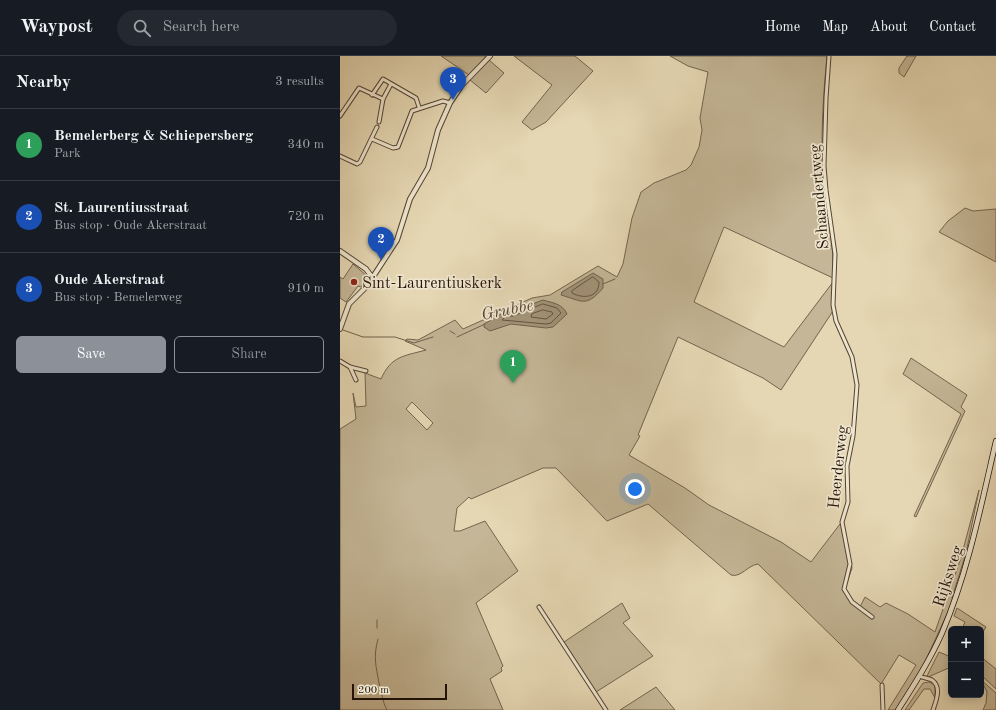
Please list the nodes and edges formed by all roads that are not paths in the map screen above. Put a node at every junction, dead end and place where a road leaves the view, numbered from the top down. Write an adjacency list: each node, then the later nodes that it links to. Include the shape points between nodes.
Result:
1 (490, 56): 6 (street, via 460,88)
2 (829, 56): 17 (street, Schaandertweg, via 824,157 835,258)
3 (391, 84): 4 (street, via 383,79); 5 (street); 7 (street, via 416,98)
4 (372, 95): 5 (street); 8 (street, via 358,89)
5 (383, 99): 9 (street)
6 (450, 103): 7 (street, via 444,101); 15 (street, via 438,130 428,168 410,199 396,240)
7 (419, 108): 11 (street, via 412,112 398,147 393,148)
8 (340, 116)
9 (379, 122)
10 (377, 127): 11 (street)
11 (372, 139): 12 (street, via 358,164)
12 (340, 156)
13 (340, 251): 14 (street)
14 (366, 269): 15 (street); 16 (street)
15 (376, 270): 16 (street)
16 (372, 277): 18 (street, via 347,307)
17 (834, 311): 25 (street, Heerderweg, via 838,326 851,352 856,380 854,430 847,466 848,502 842,526 850,564 844,589 852,602)
18 (340, 329)
19 (340, 361): 20 (street)
20 (350, 367): 21 (street); 22 (street)
21 (366, 371)
22 (356, 380)
23 (996, 441): 26 (main road, Rijksweg, via 963,577 942,633)
24 (539, 607): 28 (street)
25 (872, 617)
26 (919, 676): 30 (main road, Rijksweg); 31 (street, via 931,680 936,686 938,694)
27 (882, 685): 29 (street)
28 (606, 710)
29 (883, 710)
30 (898, 710)
31 (933, 710)

